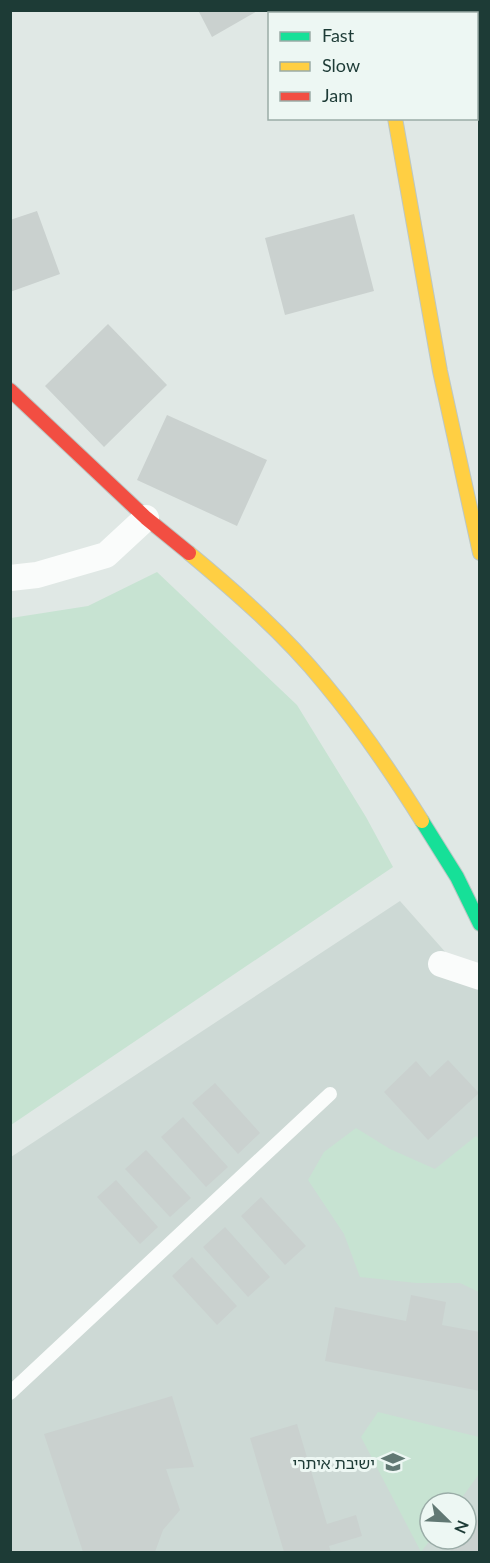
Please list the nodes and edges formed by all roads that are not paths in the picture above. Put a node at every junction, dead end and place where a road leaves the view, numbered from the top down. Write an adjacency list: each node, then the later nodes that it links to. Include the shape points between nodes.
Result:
1 (395, 120): 4 (street, via 440,371)
2 (10, 390): 3 (street)
3 (146, 518): 5 (street, via 106,555 37,575); 6 (street, via 244,600 324,682 391,772 457,877)
4 (480, 553)
5 (10, 578)
6 (480, 924)
7 (441, 964): 8 (street)
8 (480, 977)
9 (330, 1094): 10 (lane)
10 (10, 1393)

